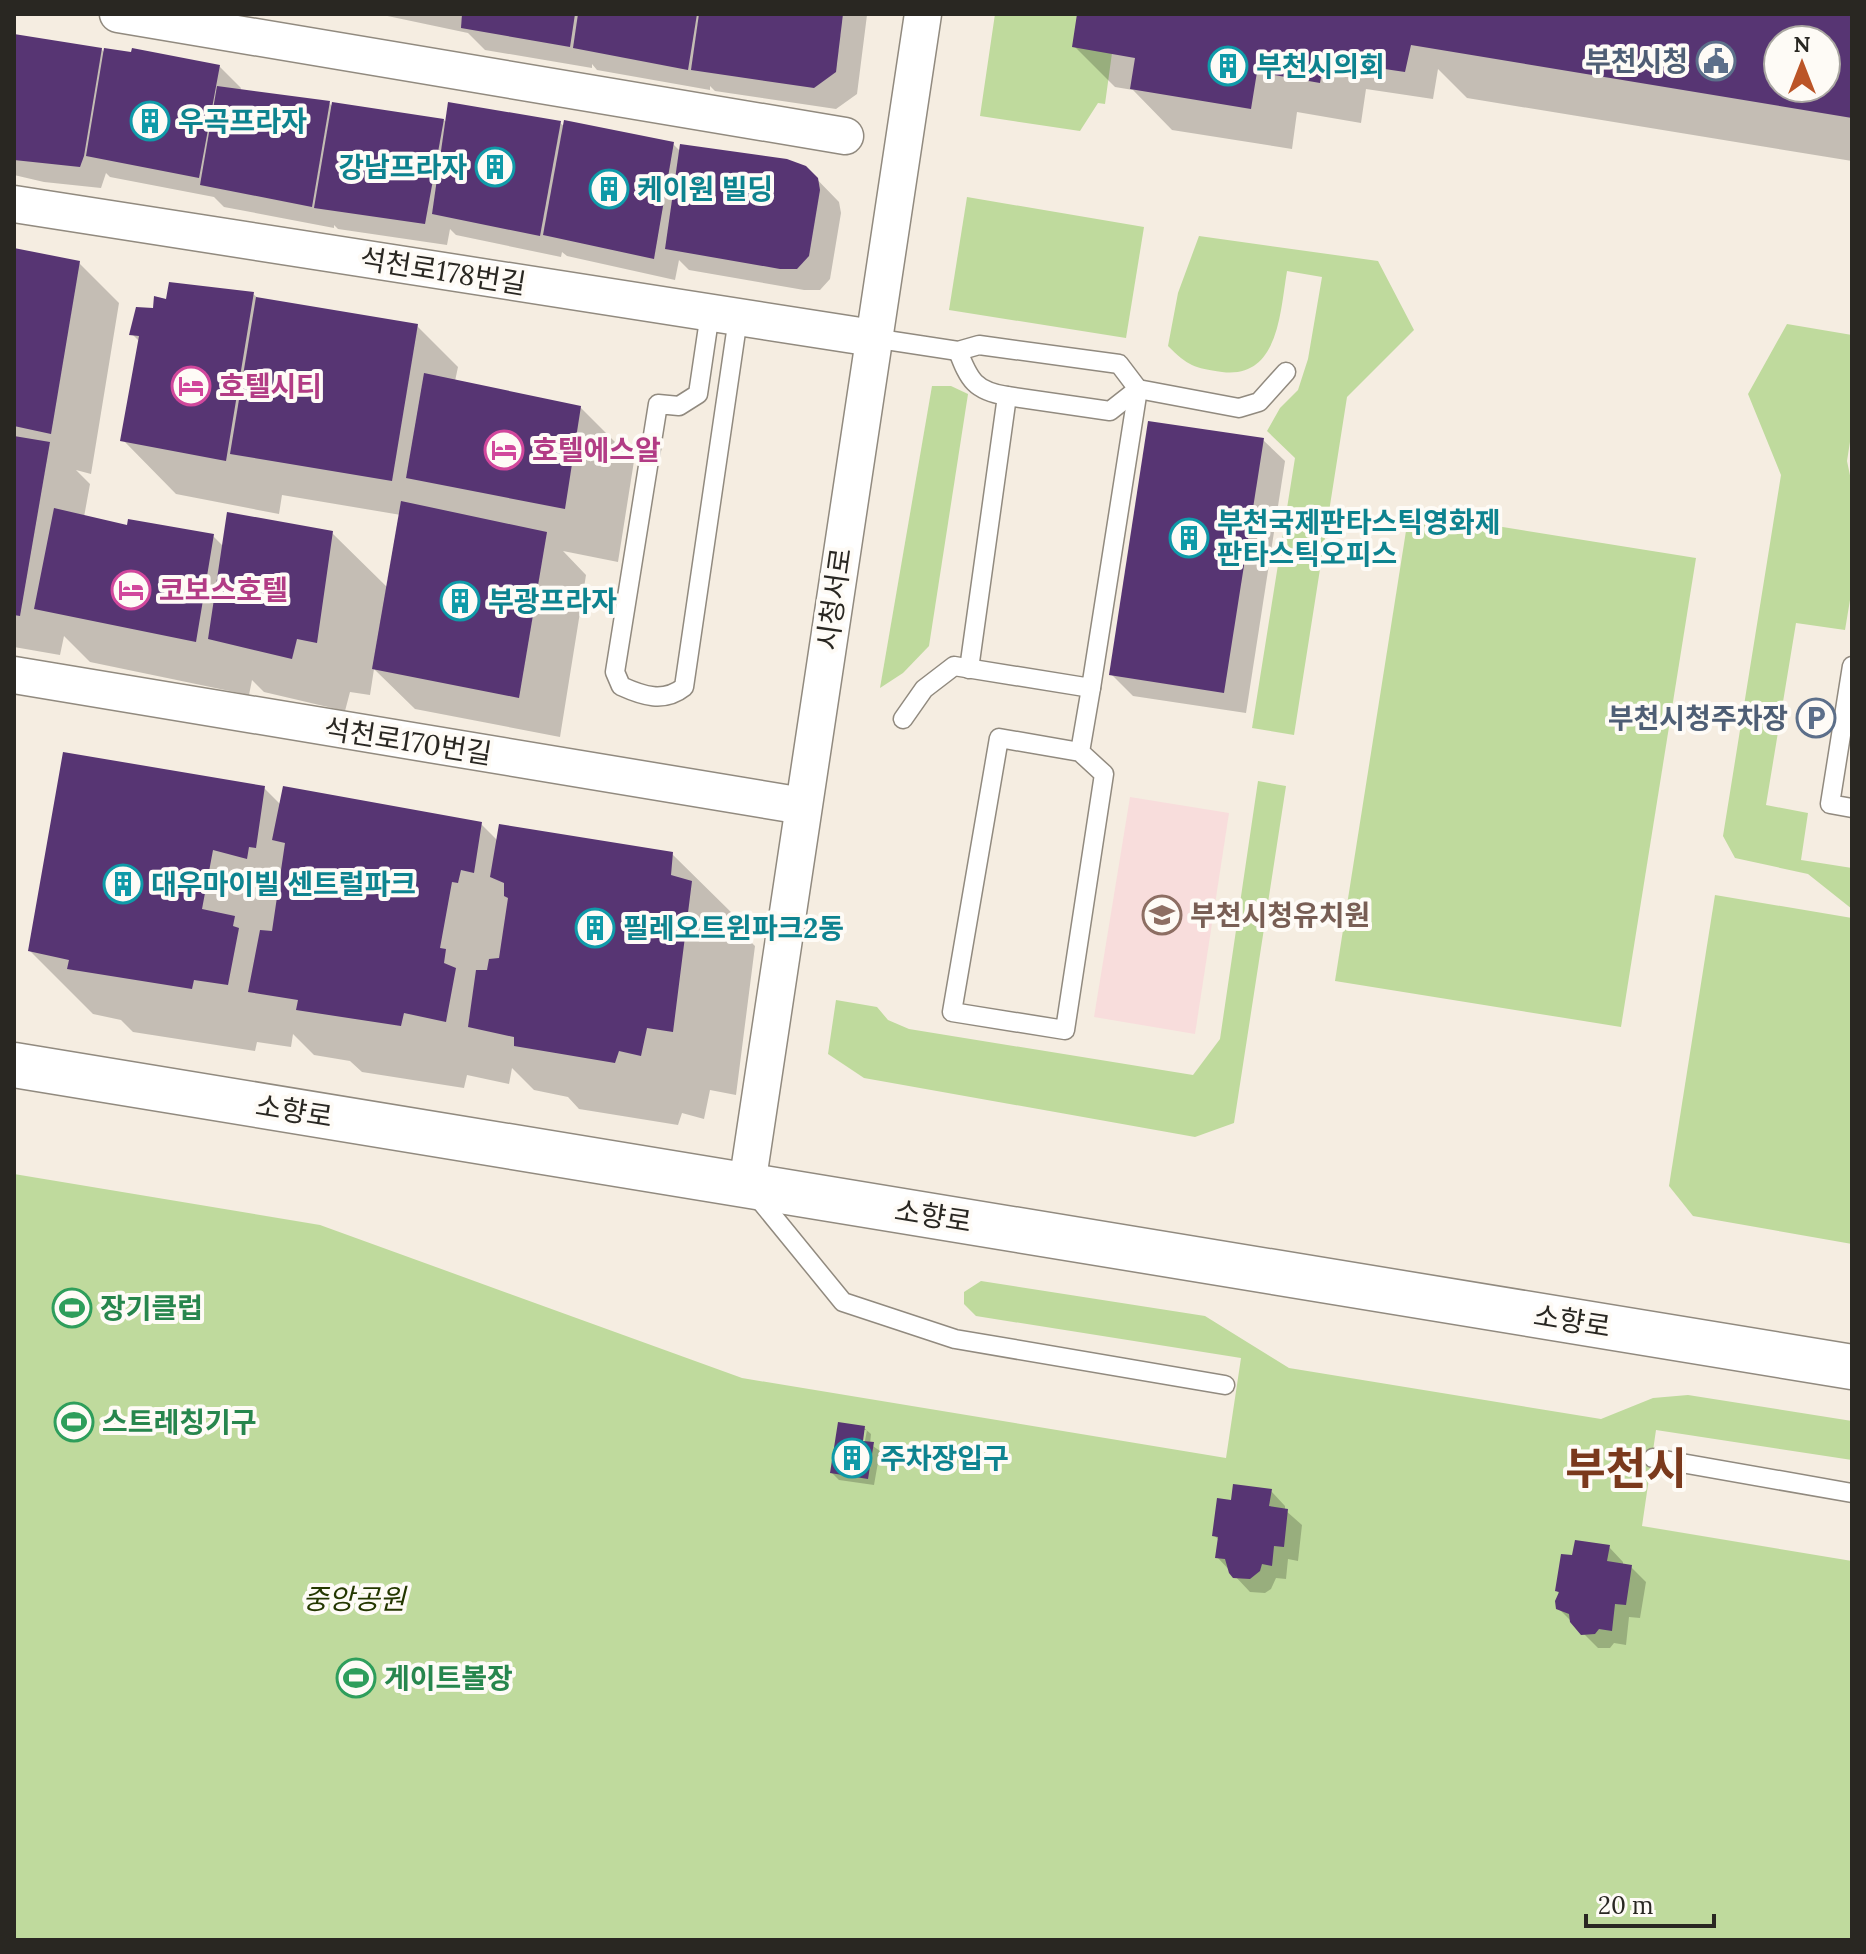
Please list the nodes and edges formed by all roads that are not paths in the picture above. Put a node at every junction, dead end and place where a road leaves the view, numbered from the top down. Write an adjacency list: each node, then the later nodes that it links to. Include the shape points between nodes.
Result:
1 (118, 14): 3 (street)
2 (923, 14): 6 (street, 시청서로)
3 (845, 136)
4 (14, 204): 5 (street, 석천로178번길)
5 (724, 315): 5 (lane, via 698,394 679,406 658,404 615,672 621,686 655,698 684,687); 6 (street, 석천로178번길)
6 (873, 338): 7 (lane); 18 (street, 시청서로)
7 (958, 351): 9 (lane, via 979,345 1119,364); 10 (lane, via 968,376 986,393)
8 (1286, 372): 9 (lane, via 1259,402 1239,408)
9 (1138, 389): 10 (lane, via 1110,411); 14 (lane)
10 (1007, 396): 12 (lane)
11 (1852, 666): 15 (lane)
12 (969, 669): 14 (lane); 16 (lane, via 954,666 924,689)
13 (14, 675): 18 (street, 석천로170번길)
14 (1091, 688): 17 (lane)
15 (1849, 706): 19 (lane, via 1830,804)
16 (903, 719)
17 (1080, 752): 17 (lane, via 1104,774 1065,1030 952,1012 999,738)
18 (803, 806): 21 (street, 시청서로)
19 (1852, 808)
20 (14, 1065): 21 (street, 소향로)
21 (747, 1185): 22 (street, 소향로); 23 (lane, via 843,1302 955,1339)
22 (1852, 1367)
23 (1225, 1385)
24 (1653, 1458): 25 (lane)
25 (1852, 1493)

